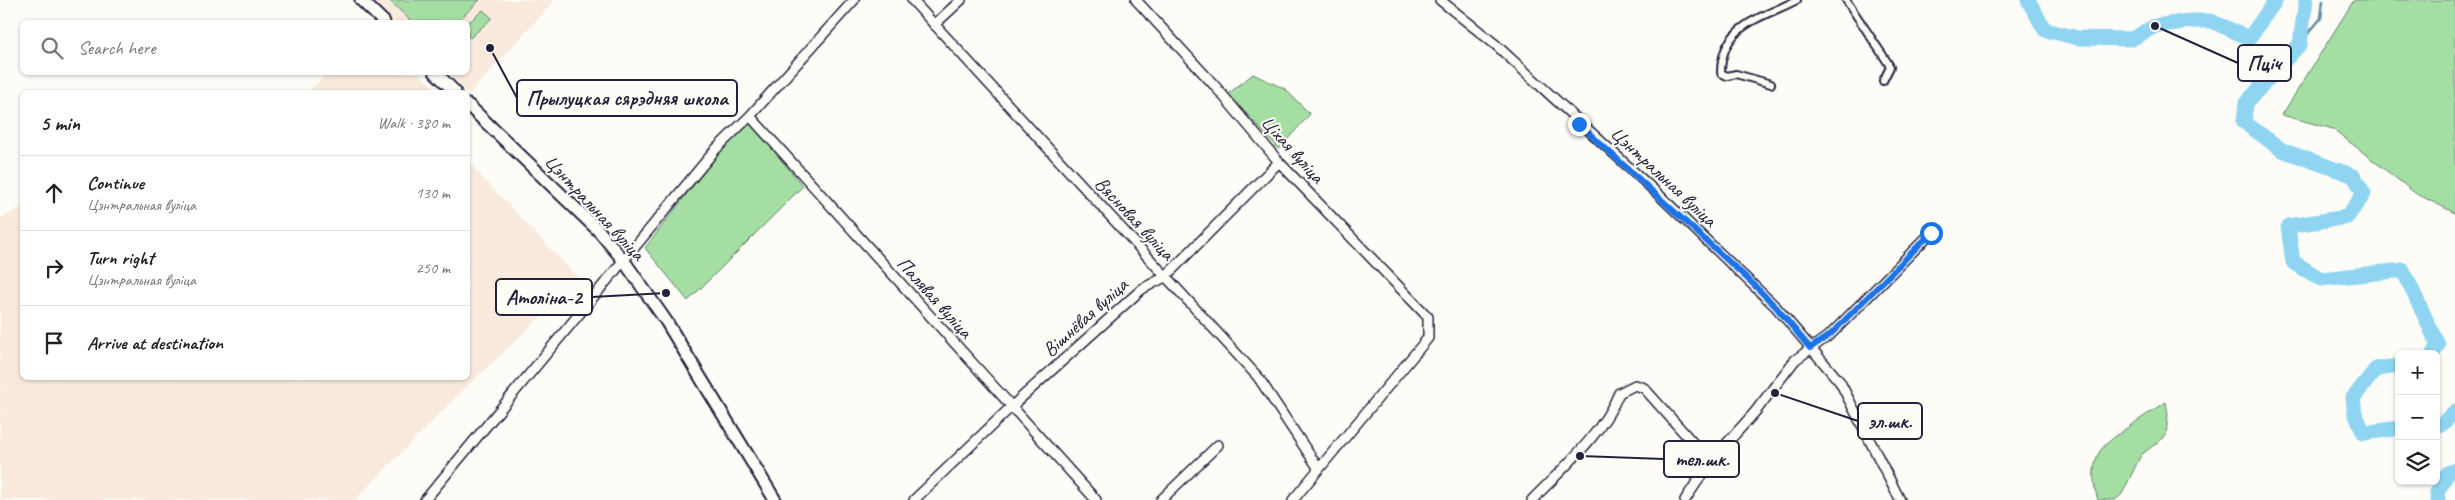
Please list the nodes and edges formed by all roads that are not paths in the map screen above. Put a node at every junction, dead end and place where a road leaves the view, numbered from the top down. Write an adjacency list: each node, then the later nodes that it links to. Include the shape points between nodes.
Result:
1 (361, 0): 9 (street)
2 (854, 0): 16 (street)
3 (912, 0): 10 (street, Вясновая вуліца)
4 (961, 0): 10 (street)
5 (1136, 0): 17 (street, Ціхая вуліца)
6 (1440, 0): 21 (street, Цэнтральная вуліца, via 1496,45 1658,194 1776,307)
7 (1797, 0): 13 (street, via 1740,28 1730,38 1721,60 1721,73 1727,76 1736,74)
8 (1846, 0): 12 (street, via 1890,67)
9 (382, 20)
10 (934, 25): 20 (street, Вясновая вуліца)
11 (438, 75): 14 (street)
12 (1883, 81)
13 (1771, 84)
14 (453, 90)
15 (470, 107): 19 (street, Цэнтральная вуліца, via 599,231)
16 (750, 116): 19 (street, via 716,149); 22 (street, Палявая вуліца)
17 (1278, 162): 20 (street, Вішнёвая вуліца); 25 (street, Ціхая вуліца, via 1428,317 1428,338)
18 (1931, 233): 21 (street, via 1831,334)
19 (624, 261): 26 (street); 27 (street, Цэнтральная вуліца, via 666,321)
20 (1165, 277): 22 (street, Вішнёвая вуліца, via 1142,289); 25 (street, Вясновая вуліца, via 1258,377)
21 (1810, 348): 24 (street, via 1795,360 1756,412); 34 (street, Цэнтральная вуліца, via 1840,382)
22 (1011, 407): 28 (street, Вішнёвая вуліца); 29 (street, Палявая вуліца)
23 (1218, 444): 30 (street)
24 (1710, 462): 32 (street, via 1644,388 1635,385 1619,393 1611,412); 33 (street)
25 (1319, 469): 31 (street)
26 (425, 500)
27 (776, 500)
28 (914, 500)
29 (1096, 500)
30 (1161, 500)
31 (1293, 500)
32 (1532, 500)
33 (1685, 500)
34 (1900, 500)

